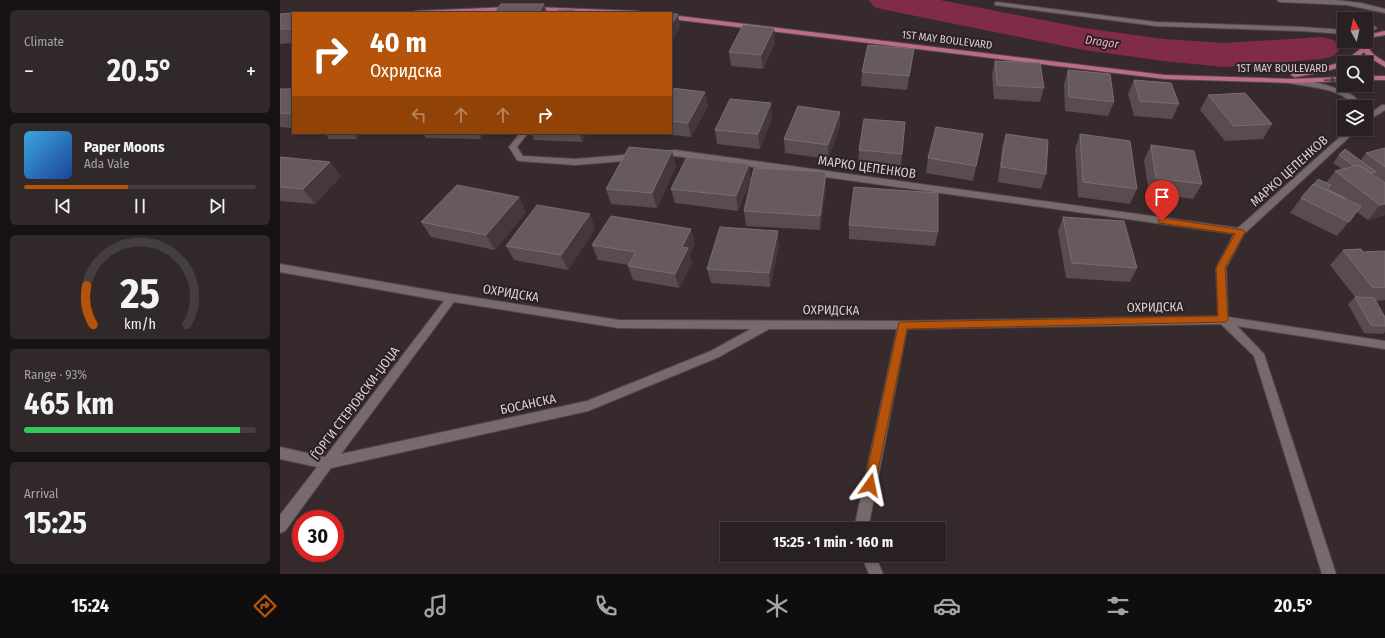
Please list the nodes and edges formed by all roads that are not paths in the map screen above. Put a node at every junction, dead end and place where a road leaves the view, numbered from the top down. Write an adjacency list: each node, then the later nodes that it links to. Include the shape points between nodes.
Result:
1 (1280, 0): 5 (street, via 1355,2)
2 (997, 4): 11 (street, via 1156,24)
3 (516, 9): 6 (main road)
4 (523, 9): 7 (main road)
5 (1385, 11)
6 (440, 12)
7 (609, 12)
8 (672, 17): 21 (main road, 1ST MAY BOULEVARD, via 1056,65 1165,77)
9 (1385, 26): 10 (main road)
10 (1374, 28)
11 (1302, 29): 12 (street); 15 (street)
12 (1337, 30)
13 (1385, 33): 14 (main road)
14 (1373, 35)
15 (1337, 37)
16 (1362, 48): 21 (main road, 1ST MAY BOULEVARD, via 1359,54 1325,70 1292,76)
17 (1366, 48): 18 (main road, via 1369,55)
18 (1385, 65)
19 (1373, 78): 20 (main road)
20 (1385, 78)
21 (1221, 79): 23 (main road, 1ST MAY BOULEVARD)
22 (1337, 79): 23 (main road, 1ST MAY BOULEVARD, one-way to 22)
23 (1292, 81): 24 (street, via 1332,89)
24 (1353, 100)
25 (1385, 107): 26 (street)
26 (1373, 115)
27 (523, 134): 29 (street, МАРКО ЦЕПЕНКОВ, via 513,147 520,158 575,162 675,153)
28 (1346, 136): 29 (street, МАРКО ЦЕПЕНКОВ)
29 (1240, 232): 32 (street, МАРКО ЦЕПЕНКОВ, via 1221,268)
30 (280, 268): 31 (street, ОХРИДСКА)
31 (452, 298): 33 (street, ОХРИДСКА, via 619,324); 37 (street, ЃОРГИ СТЕРЈОВСКИ-ЏОЏА)
32 (1223, 320): 34 (street, ОХРИДСКА); 35 (street, ОХРИДСКА); 42 (street, via 1259,354)
33 (769, 324): 34 (street, ОХРИДСКА); 37 (street, БОСАНСКА, via 715,354 588,406)
34 (903, 325): 38 (street)
35 (1385, 345)
36 (280, 453): 37 (street, БОСАНСКА)
37 (328, 463): 39 (street, ЃОРГИ СТЕРЈОВСКИ-ЏОЏА)
38 (861, 522)
39 (280, 526)
40 (871, 562): 41 (street)
41 (876, 574)
42 (1329, 574)

